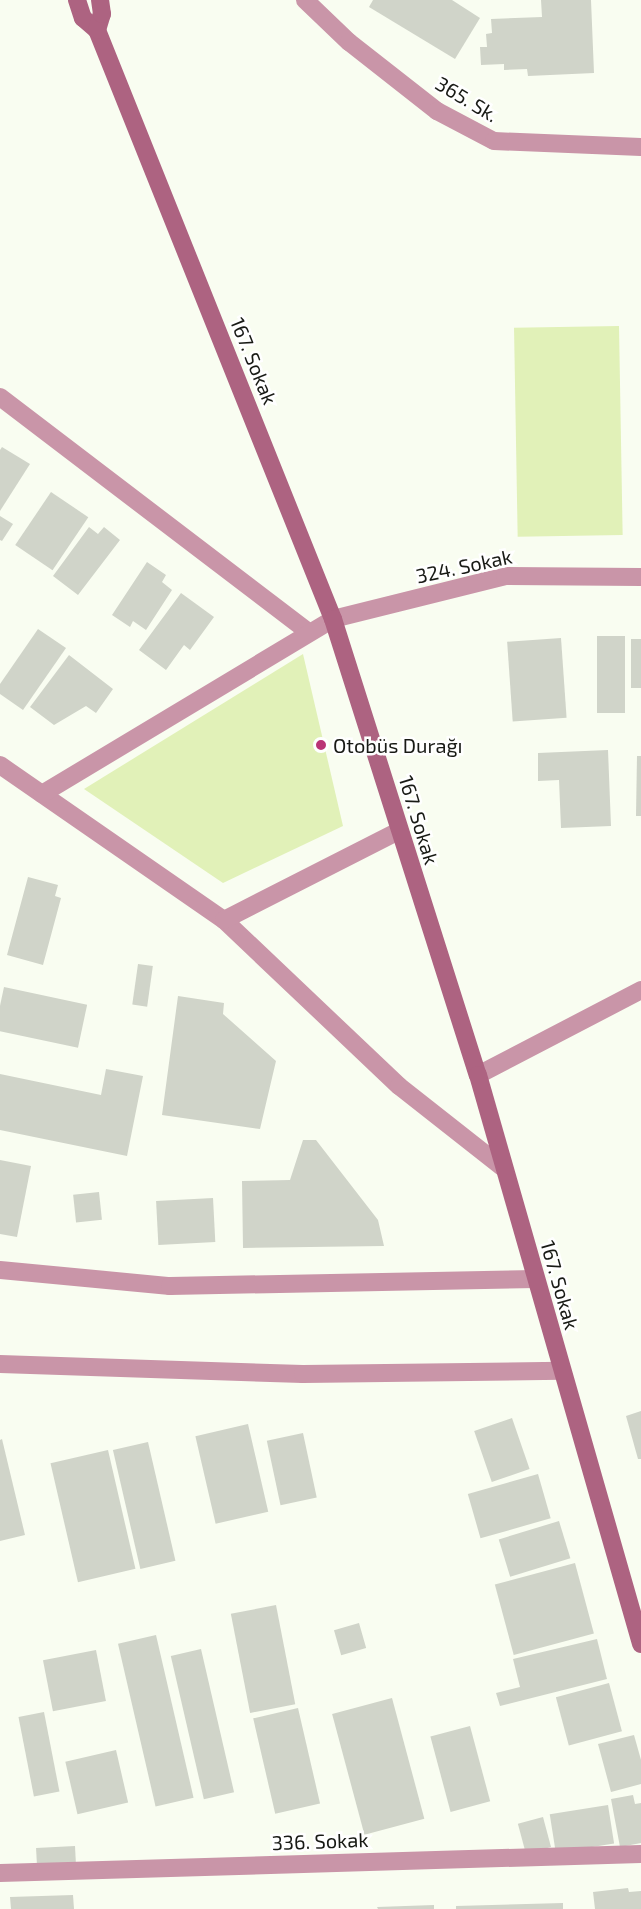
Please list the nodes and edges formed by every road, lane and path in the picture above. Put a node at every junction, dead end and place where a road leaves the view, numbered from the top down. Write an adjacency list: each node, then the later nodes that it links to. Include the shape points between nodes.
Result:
1 (77, 0): 4 (street, 167. Sokak, via 83,18)
2 (100, 0): 4 (street, via 102,14)
3 (305, 0): 5 (street, 365. Sk., via 350,42 437,111 494,141)
4 (97, 30): 8 (street, 167. Sokak)
5 (641, 147)
6 (0, 397): 9 (street)
7 (641, 577): 8 (street, 324. Sokak, via 505,576)
8 (333, 619): 9 (street, 324. Sokak); 12 (street, 167. Sokak)
9 (309, 632): 11 (street, 324. Sokak)
10 (0, 765): 11 (street)
11 (42, 794): 13 (street)
12 (399, 831): 13 (street); 15 (street, 167. Sokak)
13 (224, 920): 16 (street, via 399,1086)
14 (641, 990): 15 (street)
15 (478, 1075): 16 (street, 167. Sokak)
16 (502, 1167): 18 (street, 167. Sokak)
17 (0, 1270): 18 (street, via 170,1286)
18 (535, 1279): 20 (street, 167. Sokak)
19 (0, 1364): 20 (street, via 303,1374)
20 (562, 1371): 21 (street, 167. Sokak)
21 (641, 1644)
22 (641, 1854): 23 (street, 336. Sokak)
23 (0, 1873)

